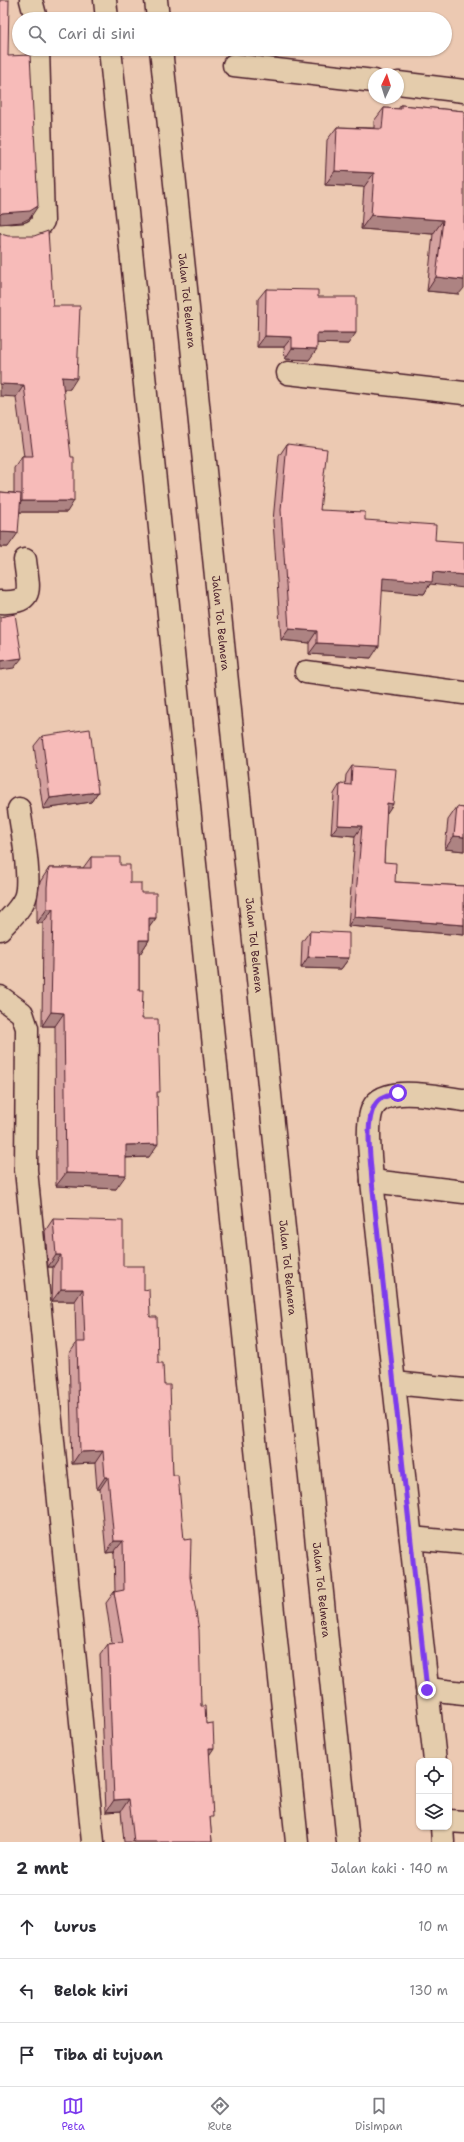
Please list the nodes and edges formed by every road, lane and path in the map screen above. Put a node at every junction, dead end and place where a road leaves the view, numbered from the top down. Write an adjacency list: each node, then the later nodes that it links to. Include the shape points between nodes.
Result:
1 (31, 0): 4 (main road)
2 (105, 0): 5 (main road)
3 (156, 0): 6 (main road)
4 (34, 12)
5 (106, 12)
6 (157, 12)
7 (38, 56): 14 (main road, via 43,221 40,228 34,232)
8 (111, 56): 38 (main road)
9 (162, 56): 39 (main road, Jalan Tol Belmera)
10 (234, 65): 11 (main road)
11 (368, 80)
12 (404, 84): 13 (main road)
13 (464, 90)
14 (0, 235)
15 (288, 373): 16 (main road)
16 (464, 393)
17 (25, 560): 18 (main road, via 25,597 15,603)
18 (0, 602)
19 (306, 672): 20 (main road)
20 (464, 693)
21 (19, 809): 22 (main road, via 28,880 26,897)
22 (0, 929)
23 (0, 997): 37 (main road, via 22,1013 27,1028 26,1170)
24 (464, 1100): 25 (main road, via 398,1093 378,1101 371,1111 369,1122)
25 (372, 1181): 26 (main road); 27 (main road)
26 (464, 1192)
27 (394, 1383): 28 (main road); 29 (main road)
28 (464, 1390)
29 (411, 1538): 30 (main road); 31 (main road)
30 (464, 1542)
31 (427, 1690): 32 (main road); 33 (main road)
32 (464, 1693)
33 (435, 1758)
34 (452, 1820): 35 (main road)
35 (464, 1822)
36 (442, 1830): 40 (main road)
37 (93, 1842)
38 (296, 1842)
39 (348, 1842)
40 (443, 1842)

